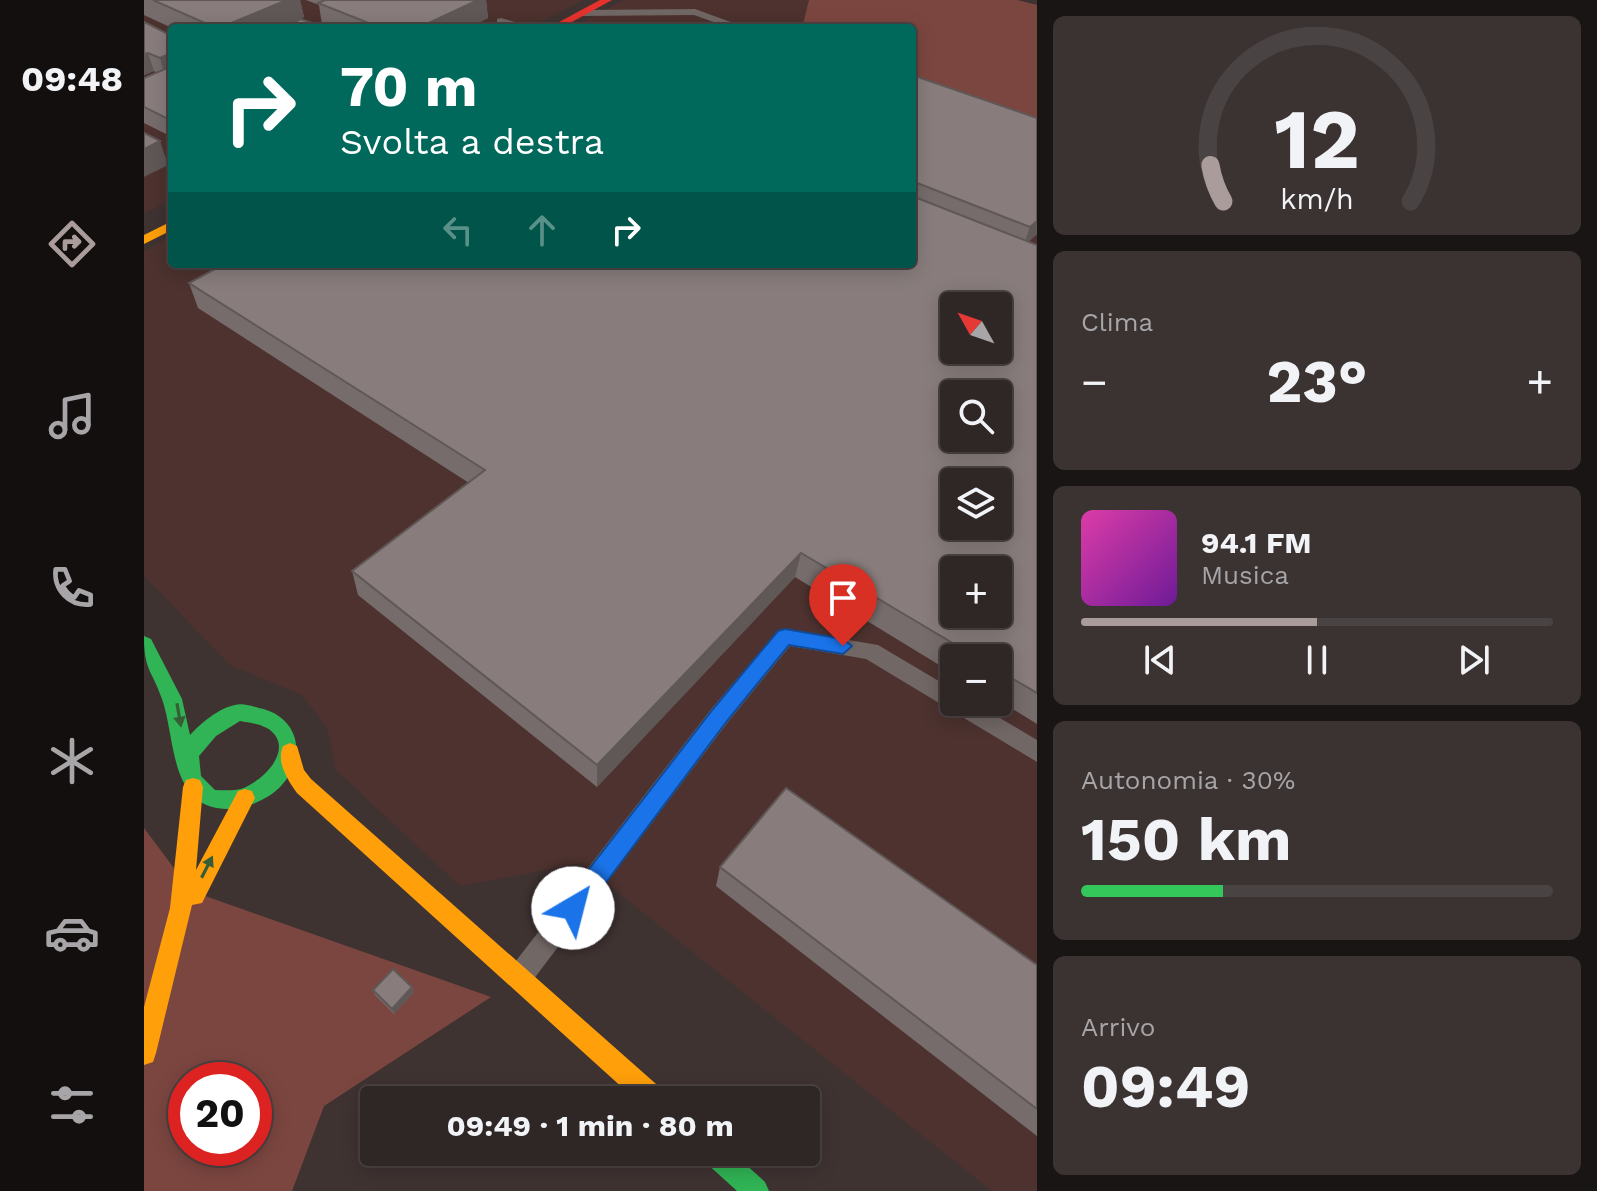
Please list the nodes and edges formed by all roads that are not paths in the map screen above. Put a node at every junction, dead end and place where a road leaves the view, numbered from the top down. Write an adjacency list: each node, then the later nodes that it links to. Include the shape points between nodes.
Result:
1 (607, 0): 2 (street)
2 (582, 13): 5 (street); 6 (lane, via 695,12)
3 (501, 21): 4 (lane)
4 (511, 24)
5 (561, 24)
6 (730, 24)
7 (168, 227): 8 (street)
8 (144, 240)
9 (144, 644): 10 (street)
10 (164, 673): 11 (street); 18 (street, one-way to 18, via 176,700)
11 (188, 687)
12 (940, 693): 24 (lane, via 871,651 785,637)
13 (216, 702): 14 (street)
14 (238, 712): 16 (street, via 275,719 286,731); 18 (street, via 203,730)
15 (978, 716): 17 (lane)
16 (290, 752): 19 (street); 20 (street, via 294,773)
17 (1037, 752)
18 (186, 760): 21 (street)
19 (267, 786): 20 (street); 22 (street)
20 (304, 786): 24 (street)
21 (193, 787): 22 (street, via 208,797); 23 (street)
22 (245, 798): 23 (street, one-way to 22)
23 (174, 937): 25 (street)
24 (519, 978): 26 (street)
25 (144, 1053)
26 (639, 1086)
27 (728, 1166): 28 (street)
28 (756, 1191)

